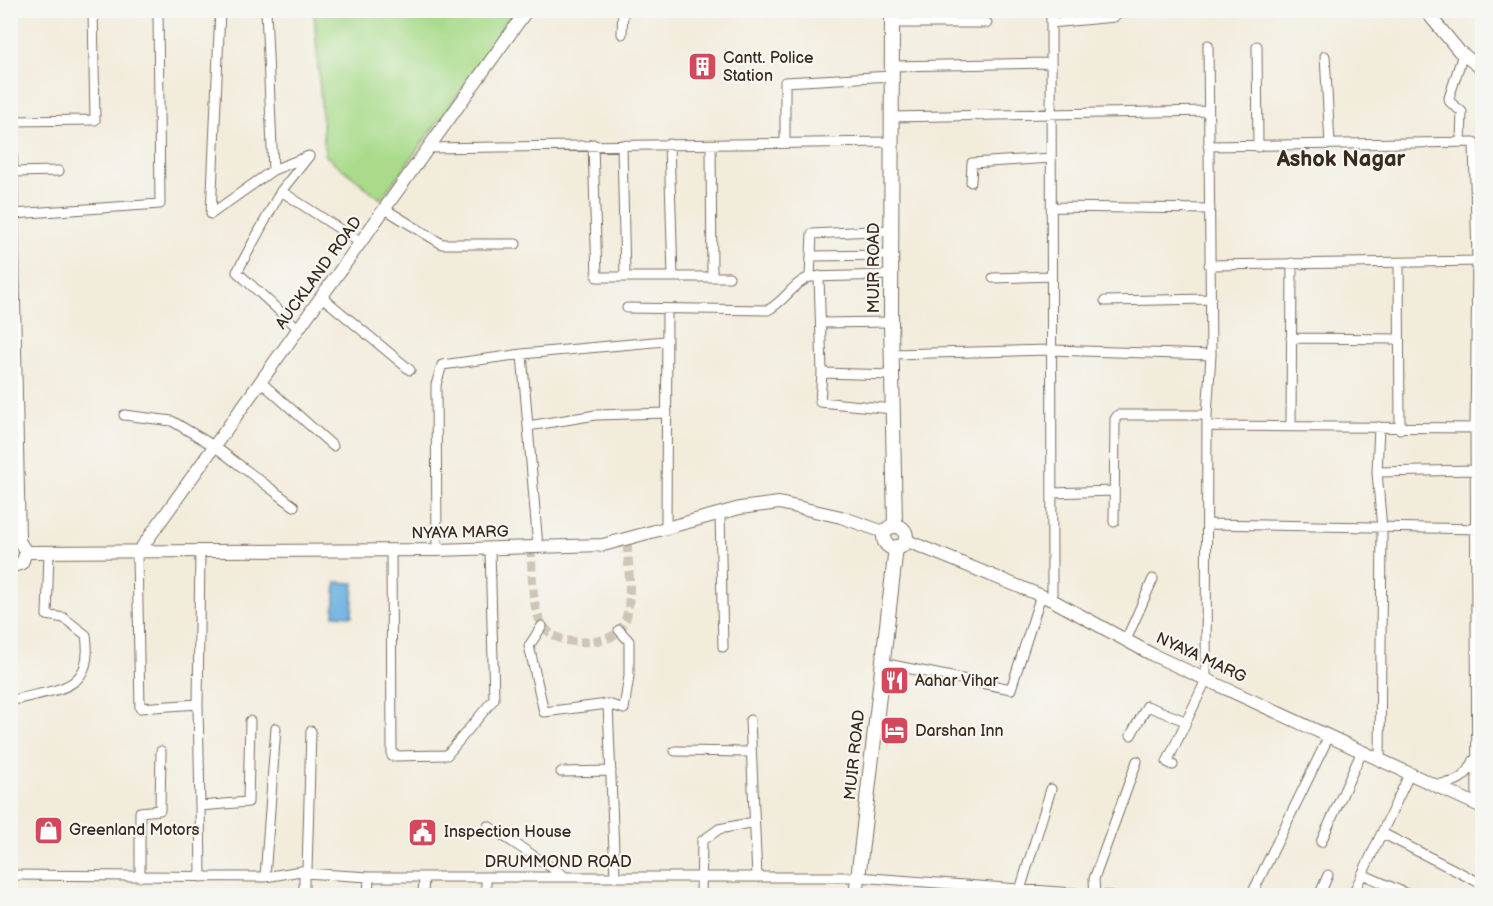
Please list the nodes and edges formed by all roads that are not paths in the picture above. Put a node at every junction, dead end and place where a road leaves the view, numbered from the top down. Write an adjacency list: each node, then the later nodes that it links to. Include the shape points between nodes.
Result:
1 (93, 10): 25 (street, via 95,120)
2 (158, 10): 46 (street, via 160,204)
3 (220, 10): 38 (street, via 211,214)
4 (266, 10): 38 (street)
5 (527, 10): 36 (street, AUCKLAND ROAD)
6 (623, 10): 13 (street)
7 (1051, 10): 12 (street)
8 (1121, 10): 12 (street, via 1114,17)
9 (1425, 10): 16 (street)
10 (892, 17): 11 (street); 20 (main road, MUIR ROAD)
11 (987, 23)
12 (1051, 23): 18 (street)
13 (622, 34)
14 (1208, 45): 22 (street)
15 (1257, 46): 35 (street)
16 (1463, 54): 19 (street); 28 (street, via 1449,98 1462,112)
17 (1325, 56): 32 (street)
18 (1051, 63): 20 (street); 23 (street)
19 (1482, 69)
20 (891, 71): 24 (main road, MUIR ROAD); 26 (street, via 785,82)
21 (10, 110): 25 (street)
22 (1208, 111): 23 (street); 34 (street)
23 (1050, 115): 24 (street); 37 (street)
24 (891, 117): 27 (main road, MUIR ROAD)
25 (11, 121): 40 (street)
26 (785, 142): 27 (street); 33 (street)
27 (890, 142): 47 (main road, MUIR ROAD)
28 (1461, 142): 32 (street); 52 (street, via 1474,142)
29 (593, 144): 30 (street); 36 (street); 59 (street, via 597,277)
30 (622, 144): 31 (street); 59 (street)
31 (669, 144): 33 (street); 60 (street)
32 (1330, 144): 35 (street)
33 (711, 146): 61 (street)
34 (1208, 146): 35 (street); 45 (street)
35 (1258, 147)
36 (428, 148): 44 (street, AUCKLAND ROAD)
37 (1051, 158): 41 (street, via 972,163); 43 (street)
38 (273, 170): 42 (street, via 309,156)
39 (59, 171): 40 (street)
40 (12, 172): 46 (street)
41 (971, 182)
42 (281, 191): 48 (street); 71 (street, via 237,272)
43 (1051, 207): 45 (street); 58 (street)
44 (385, 209): 48 (street, AUCKLAND ROAD); 49 (street, via 442,244)
45 (1210, 209): 55 (street)
46 (13, 214): 107 (street)
47 (891, 230): 50 (main road, MUIR ROAD); 51 (street, via 812,234)
48 (361, 243): 64 (street, AUCKLAND ROAD)
49 (516, 244)
50 (891, 255): 51 (street); 56 (main road, MUIR ROAD)
51 (811, 256): 57 (street)
52 (1480, 261): 54 (street); 91 (street)
53 (1292, 263): 54 (street); 55 (street); 72 (street)
54 (1399, 263): 73 (street)
55 (1209, 265): 65 (street)
56 (891, 275): 57 (street); 69 (main road, MUIR ROAD)
57 (814, 276): 68 (street, via 800,280 781,303 768,310); 70 (street)
58 (1051, 276): 63 (street); 75 (street)
59 (625, 277): 60 (street)
60 (673, 277): 61 (street)
61 (712, 277): 62 (street)
62 (729, 277)
63 (993, 278)
64 (322, 297): 71 (street, AUCKLAND ROAD); 79 (street)
65 (1210, 299): 66 (street); 78 (street)
66 (1105, 301)
67 (627, 308): 68 (street)
68 (667, 309): 74 (street)
69 (891, 322): 70 (street); 77 (main road, MUIR ROAD)
70 (821, 323): 80 (street)
71 (298, 329): 82 (street, AUCKLAND ROAD)
72 (1291, 338): 73 (street); 87 (street)
73 (1400, 339): 92 (street)
74 (665, 342): 76 (street); 84 (street)
75 (1051, 350): 77 (street); 78 (street); 98 (street)
76 (522, 354): 88 (street); 112 (street, via 450,363 438,371)
77 (891, 354): 81 (main road, MUIR ROAD)
78 (1211, 355): 86 (street)
79 (410, 370)
80 (822, 373): 81 (street); 83 (street, via 820,402)
81 (892, 375): 83 (main road, MUIR ROAD)
82 (261, 382): 93 (street, AUCKLAND ROAD); 94 (street)
83 (893, 409): 103 (main road, MUIR ROAD)
84 (667, 413): 88 (street, via 596,414); 106 (street)
85 (124, 415): 93 (street, via 172,421)
86 (1207, 415): 89 (street); 97 (street, via 1118,415)
87 (1291, 425): 89 (street); 90 (street)
88 (528, 426): 109 (street)
89 (1207, 426): 102 (street)
90 (1379, 427): 92 (street); 96 (street)
91 (1479, 428): 92 (street); 95 (street)
92 (1400, 429)
93 (214, 446): 99 (street); 116 (street, AUCKLAND ROAD)
94 (333, 446)
95 (1475, 470): 96 (street); 105 (street)
96 (1377, 472): 104 (street)
97 (1113, 491): 98 (street); 101 (street)
98 (1052, 493): 119 (street)
99 (294, 506)
100 (720, 514): 103 (street, NYAYA MARG, via 779,503); 106 (street, NYAYA MARG); 123 (street)
101 (1114, 522)
102 (1208, 524): 104 (street); 125 (street)
103 (890, 529): 108 (main road, via 905,532); 108 (main road, via 885,543)
104 (1382, 529): 105 (street); 142 (street)
105 (1479, 529): 129 (street)
106 (666, 530): 109 (street, NYAYA MARG, via 603,545)
107 (15, 540): 113 (street)
108 (901, 544): 119 (street, NYAYA MARG); 124 (main road, MUIR ROAD)
109 (538, 547): 110 (street, NYAYA MARG)
110 (490, 549): 111 (street, via 494,699 447,755 392,756); 112 (street, NYAYA MARG)
111 (391, 550): 112 (street, NYAYA MARG); 114 (street, NYAYA MARG)
112 (437, 550)
113 (26, 552): 115 (street, NYAYA MARG); 117 (street, via 22,563)
114 (200, 552): 116 (street, NYAYA MARG); 127 (street)
115 (49, 554): 116 (street, NYAYA MARG); 126 (street, via 47,615 64,618 86,635 89,657 84,673 73,684)
116 (137, 554): 127 (street, via 140,708)
117 (10, 567)
118 (1153, 579): 122 (street)
119 (1046, 598): 122 (street, NYAYA MARG); 124 (street, via 1011,689)
120 (542, 626): 128 (street, via 529,646 544,711)
121 (619, 630): 128 (street, via 628,641 629,676 624,709)
122 (1125, 640): 125 (street, NYAYA MARG)
123 (723, 647)
124 (882, 663): 170 (main road, MUIR ROAD)
125 (1206, 680): 132 (street); 136 (street, NYAYA MARG)
126 (10, 701)
127 (198, 704): 151 (street)
128 (608, 704): 145 (street)
129 (1479, 713): 141 (street)
130 (750, 720): 140 (street)
131 (250, 721): 151 (street, via 248,802)
132 (1185, 722): 135 (street, via 1147,706); 144 (street, via 1167,762)
133 (276, 728): 162 (street)
134 (310, 731): 156 (street)
135 (1131, 735)
136 (1329, 736): 138 (street, NYAYA MARG); 182 (street)
137 (675, 751): 140 (street)
138 (1362, 751): 142 (street, NYAYA MARG); 155 (street)
139 (161, 752): 160 (street, via 160,810 140,812)
140 (751, 752): 152 (street)
141 (1476, 756): 148 (street, via 1462,778); 150 (street)
142 (1380, 759): 147 (street, NYAYA MARG)
143 (1137, 761): 174 (street, via 1094,879)
144 (1173, 765)
145 (611, 771): 146 (street); 167 (street)
146 (561, 772)
147 (1410, 773): 148 (street, NYAYA MARG); 154 (street)
148 (1434, 784): 150 (street, NYAYA MARG)
149 (1051, 789): 172 (street)
150 (1479, 805)
151 (200, 806): 161 (street)
152 (754, 822): 168 (street, via 718,828 702,842); 169 (street)
153 (488, 826): 166 (street)
154 (1382, 833): 157 (street); 171 (street)
155 (1321, 842)
156 (305, 871): 162 (street, DRUMMOND ROAD); 163 (street, DRUMMOND ROAD); 175 (street)
157 (1362, 874): 184 (street); 185 (street)
158 (10, 875): 160 (street, DRUMMOND ROAD)
159 (1328, 875): 183 (street)
160 (140, 877): 161 (street, DRUMMOND ROAD)
161 (201, 877): 162 (street, DRUMMOND ROAD)
162 (265, 877)
163 (369, 877): 164 (street, DRUMMOND ROAD); 176 (street)
164 (424, 877): 165 (street, DRUMMOND ROAD); 177 (street)
165 (486, 877): 166 (street, DRUMMOND ROAD); 178 (street)
166 (566, 877): 167 (street, DRUMMOND ROAD)
167 (615, 877): 168 (street, DRUMMOND ROAD)
168 (702, 877): 169 (street, DRUMMOND ROAD); 179 (street)
169 (757, 877): 170 (street, DRUMMOND ROAD)
170 (858, 877): 172 (street, DRUMMOND ROAD); 180 (main road, MUIR ROAD)
171 (1482, 884)
172 (1020, 890): 173 (street, DRUMMOND ROAD)
173 (1074, 895): 174 (street, DRUMMOND ROAD)
174 (1095, 895): 181 (street, DRUMMOND ROAD)
175 (304, 896)
176 (368, 896)
177 (423, 896)
178 (486, 896)
179 (701, 896)
180 (856, 896)
181 (1113, 896)
182 (1251, 896)
183 (1319, 896)
184 (1352, 896)
185 (1412, 896)

